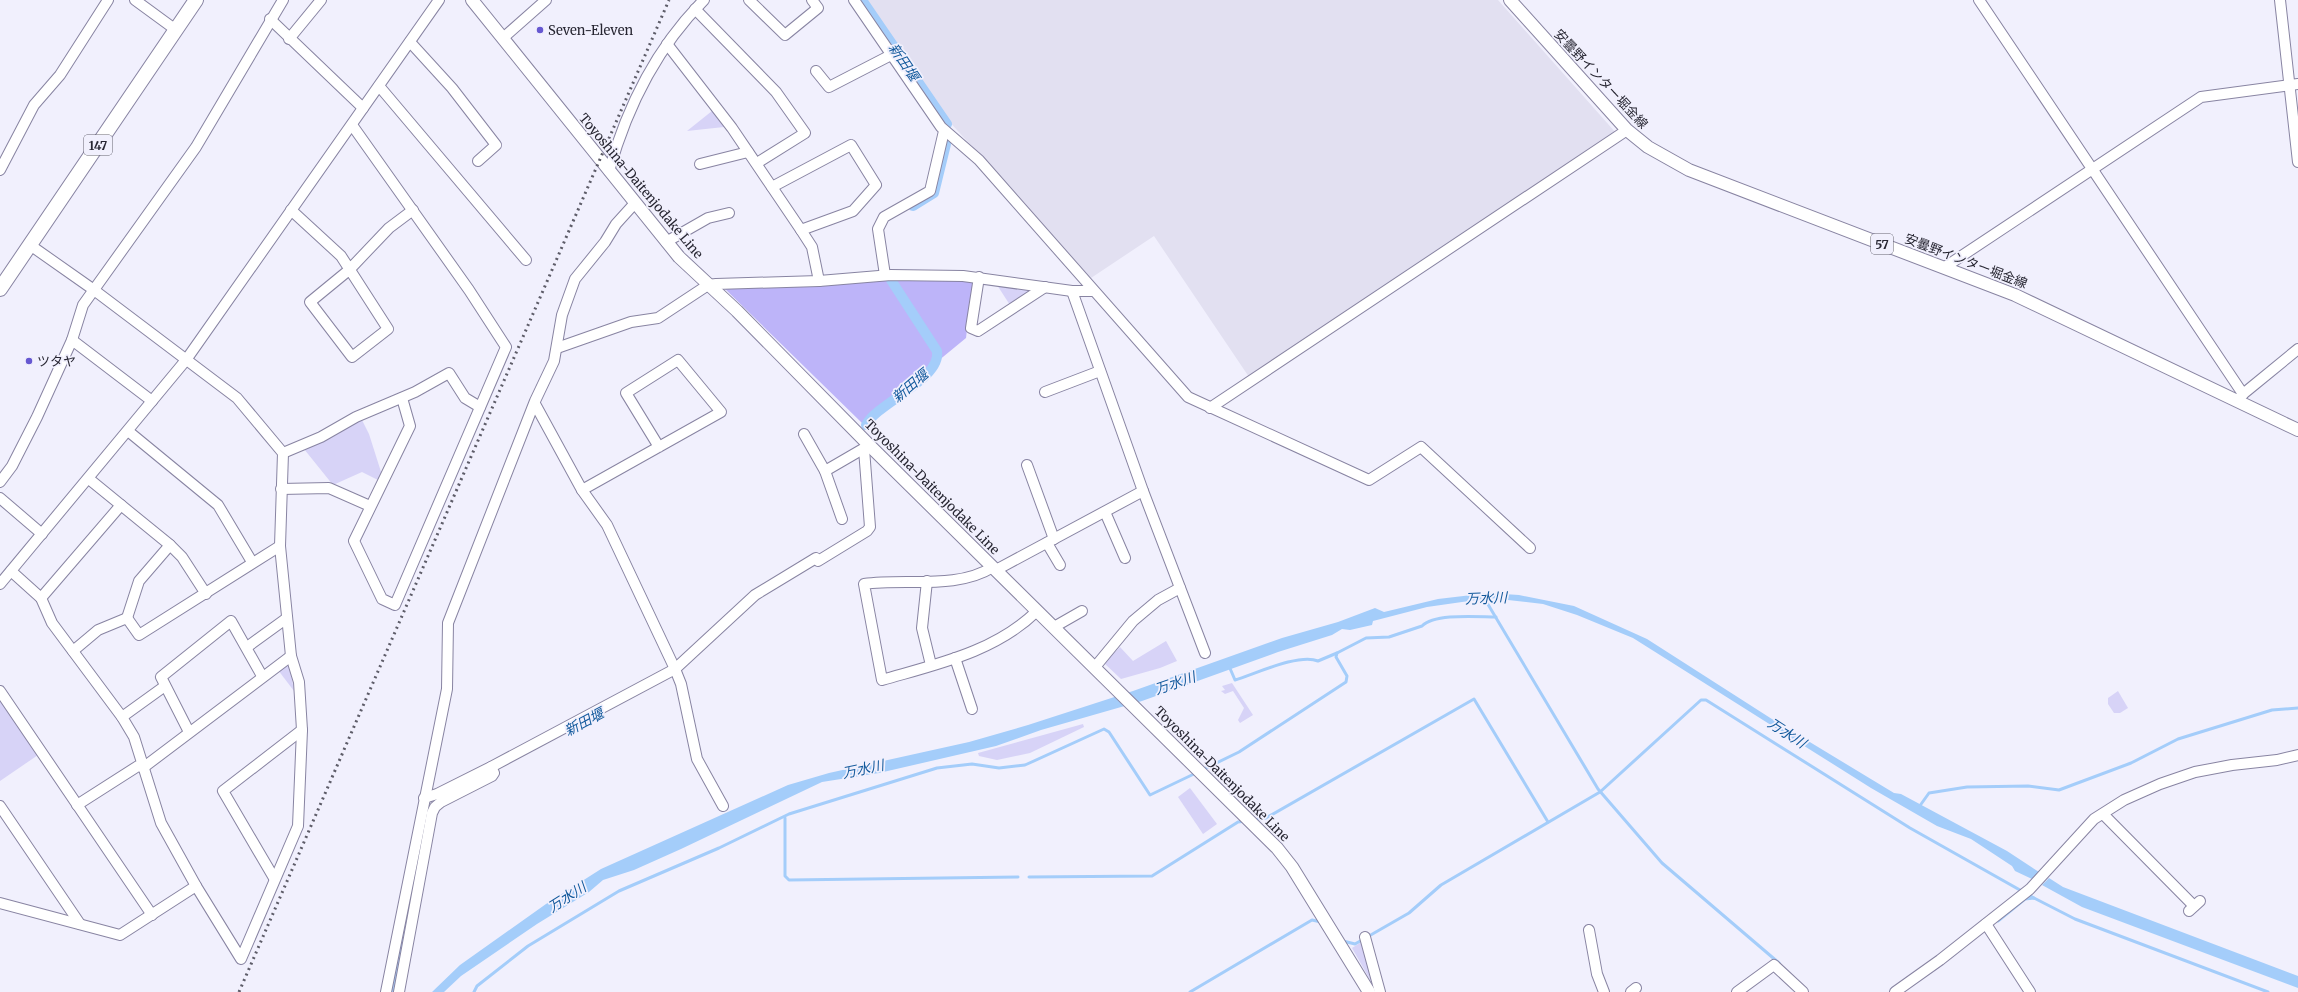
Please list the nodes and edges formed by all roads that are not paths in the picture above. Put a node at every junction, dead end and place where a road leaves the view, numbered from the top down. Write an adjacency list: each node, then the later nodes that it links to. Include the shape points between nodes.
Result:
1 (108, 0): 37 (street, via 60,75 34,105)
2 (135, 0): 18 (street)
3 (196, 0): 18 (highway, 147)
4 (283, 0): 17 (street)
5 (321, 0): 20 (street)
6 (439, 0): 21 (street)
7 (472, 0): 19 (main road, Toyoshina-Daitenjodake Line)
8 (546, 0): 19 (street)
9 (704, 0): 16 (street)
10 (749, 0): 11 (street, via 785,35 818,8)
11 (812, 0)
12 (854, 0): 23 (street)
13 (1510, 0): 29 (main road, 安曇野インター堀金線 / 57)
14 (1979, 0): 36 (street)
15 (2280, 0): 25 (street)
16 (695, 9): 22 (street); 34 (street, via 776,92 805,133)
17 (270, 19): 20 (street); 56 (street, via 196,147)
18 (176, 30): 46 (highway, 147)
19 (502, 38): 38 (main road, Toyoshina-Daitenjodake Line)
20 (289, 39): 27 (street)
21 (410, 42): 26 (street); 32 (street, via 452,88 496,144)
22 (667, 44): 31 (street); 38 (street, via 646,77 624,125)
23 (890, 55): 24 (street, via 829,87); 30 (street)
24 (816, 71)
25 (2294, 85): 33 (street); 36 (street, via 2201,97)
26 (379, 86): 27 (street); 47 (street)
27 (363, 108): 28 (street)
28 (352, 125): 41 (street); 42 (street)
29 (1627, 130): 48 (main road, 安曇野インター堀金線 / 57, via 1648,147 1689,170); 70 (street)
30 (944, 131): 50 (street, via 930,190 884,217 878,229); 58 (street, via 979,160)
31 (748, 152): 34 (street); 35 (street)
32 (478, 161)
33 (2298, 162)
34 (757, 163): 39 (street)
35 (700, 164)
36 (2092, 168): 48 (street); 65 (street)
37 (0, 170)
38 (609, 171): 40 (main road, Toyoshina-Daitenjodake Line)
39 (772, 187): 44 (street); 44 (street, via 851,145 876,185 853,211)
40 (635, 203): 45 (main road, Toyoshina-Daitenjodake Line); 60 (street, via 575,279 562,315)
41 (291, 210): 49 (street, via 341,256); 62 (street)
42 (413, 210): 49 (street, via 389,228); 69 (street, via 506,347)
43 (729, 213): 45 (street, via 708,218)
44 (801, 230): 52 (street, via 812,247)
45 (666, 242): 53 (main road, Toyoshina-Daitenjodake Line)
46 (30, 245): 55 (highway, 147); 56 (street)
47 (526, 260)
48 (1945, 268): 65 (main road, 安曇野インター堀金線 / 57, via 2022,298)
49 (349, 270): 49 (street, via 388,329 352,357 310,302)
50 (885, 275): 51 (street); 52 (street)
51 (978, 277): 54 (street); 54 (street, via 972,328 978,331)
52 (818, 281): 53 (street)
53 (708, 285): 60 (street, via 658,318 631,322); 75 (main road, Toyoshina-Daitenjodake Line)
54 (1045, 287): 57 (street)
55 (0, 289)
56 (94, 290): 59 (street, via 83,305); 62 (street)
57 (1072, 290): 58 (street); 63 (street)
58 (1093, 291): 70 (street, via 1188,397)
59 (72, 340): 67 (street); 80 (street, via 12,466)
60 (557, 348): 68 (street)
61 (2298, 349): 65 (street)
62 (186, 360): 67 (street); 76 (street, via 237,398)
63 (1100, 371): 64 (street); 83 (street)
64 (1045, 392)
65 (2240, 397): 71 (main road, 安曇野インター堀金線 / 57)
66 (402, 398): 69 (street, via 449,373 465,398); 76 (street, via 362,413 321,437); 86 (street, via 410,426)
67 (152, 401): 72 (street)
68 (534, 404): 82 (street); 126 (street, via 448,623 447,689)
69 (480, 407): 86 (street, via 395,605 382,600 354,541)
70 (1210, 408): 93 (street, via 1369,480 1422,447)
71 (2298, 430)
72 (128, 431): 79 (street); 95 (street, via 218,505)
73 (804, 434): 78 (street)
74 (659, 447): 74 (street, via 626,393 678,360 721,412); 82 (street)
75 (866, 447): 78 (street); 97 (main road, Toyoshina-Daitenjodake Line); 116 (street, via 870,527 867,531 755,595)
76 (283, 453): 81 (street)
77 (1027, 465): 90 (street)
78 (825, 471): 88 (street)
79 (89, 479): 85 (street); 89 (street)
80 (0, 482)
81 (281, 489): 86 (street, via 329,488); 92 (street)
82 (582, 490): 116 (street, via 607,525)
83 (1143, 491): 87 (street); 101 (street)
84 (0, 498): 89 (street)
85 (121, 505): 91 (street); 103 (street)
86 (370, 506)
87 (1105, 512): 90 (street); 94 (street)
88 (842, 519)
89 (42, 534): 98 (street)
90 (1051, 541): 96 (street); 97 (street)
91 (170, 545): 102 (street, via 186,562); 106 (street, via 139,581)
92 (280, 546): 95 (street); 107 (street)
93 (1530, 548)
94 (1125, 558)
95 (252, 562): 102 (street)
96 (1060, 565)
97 (995, 569): 99 (street, via 943,581); 104 (main road, Toyoshina-Daitenjodake Line)
98 (11, 571): 100 (street); 103 (street)
99 (927, 581): 114 (street, via 922,628); 114 (street, via 881,581 864,584 882,680)
100 (0, 584)
101 (1180, 588): 111 (street); 115 (street, via 1158,600 1133,621)
102 (206, 594): 106 (street, via 139,635)
103 (41, 598): 110 (street, via 52,623)
104 (1037, 610): 108 (main road, Toyoshina-Daitenjodake Line); 113 (street, via 1021,625 978,651)
105 (1082, 611): 108 (street)
106 (127, 618): 110 (street, via 98,630)
107 (287, 618): 109 (street); 112 (street)
108 (1054, 627): 115 (main road, Toyoshina-Daitenjodake Line)
109 (247, 647): 117 (street); 118 (street, via 232,621 161,677)
110 (73, 651): 121 (street)
111 (1205, 653)
112 (291, 656): 117 (street); 122 (street, via 299,682)
113 (955, 658): 114 (street); 120 (street)
114 (931, 665)
115 (1095, 667): 143 (main road, Toyoshina-Daitenjodake Line, via 1277,848 1292,867)
116 (675, 668): 127 (street, via 491,767); 130 (street, via 683,691 697,759)
117 (262, 676): 123 (street)
118 (165, 686): 121 (street); 123 (street)
119 (0, 691): 128 (street)
120 (972, 709)
121 (122, 717): 125 (street, via 134,737)
122 (302, 730): 132 (street, via 298,826); 132 (street, via 223,791)
123 (188, 732): 125 (street)
124 (2298, 755): 131 (street, via 2195,772 2124,800)
125 (144, 767): 128 (street, via 138,766); 133 (street, via 161,823)
126 (424, 798): 127 (street); 141 (street)
127 (439, 798): 142 (street, via 432,813)
128 (77, 805): 136 (street)
129 (0, 806): 137 (street)
130 (723, 806)
131 (2103, 814): 135 (street); 138 (street, via 2094,819 2030,889)
132 (274, 878): 133 (street, via 241,959)
133 (196, 886): 136 (street)
134 (0, 903): 137 (street)
135 (2194, 906)
136 (152, 915): 137 (street, via 120,935)
137 (80, 924)
138 (1986, 924): 148 (street); 149 (street)
139 (1589, 930): 145 (street, via 1597,974)
140 (1365, 937): 144 (street)
141 (386, 992)
142 (399, 992)
143 (1369, 992)
144 (1380, 992)
145 (1604, 992)
146 (1737, 992): 147 (street, via 1774,965)
147 (1803, 992)
148 (1894, 992)
149 (2030, 992)

